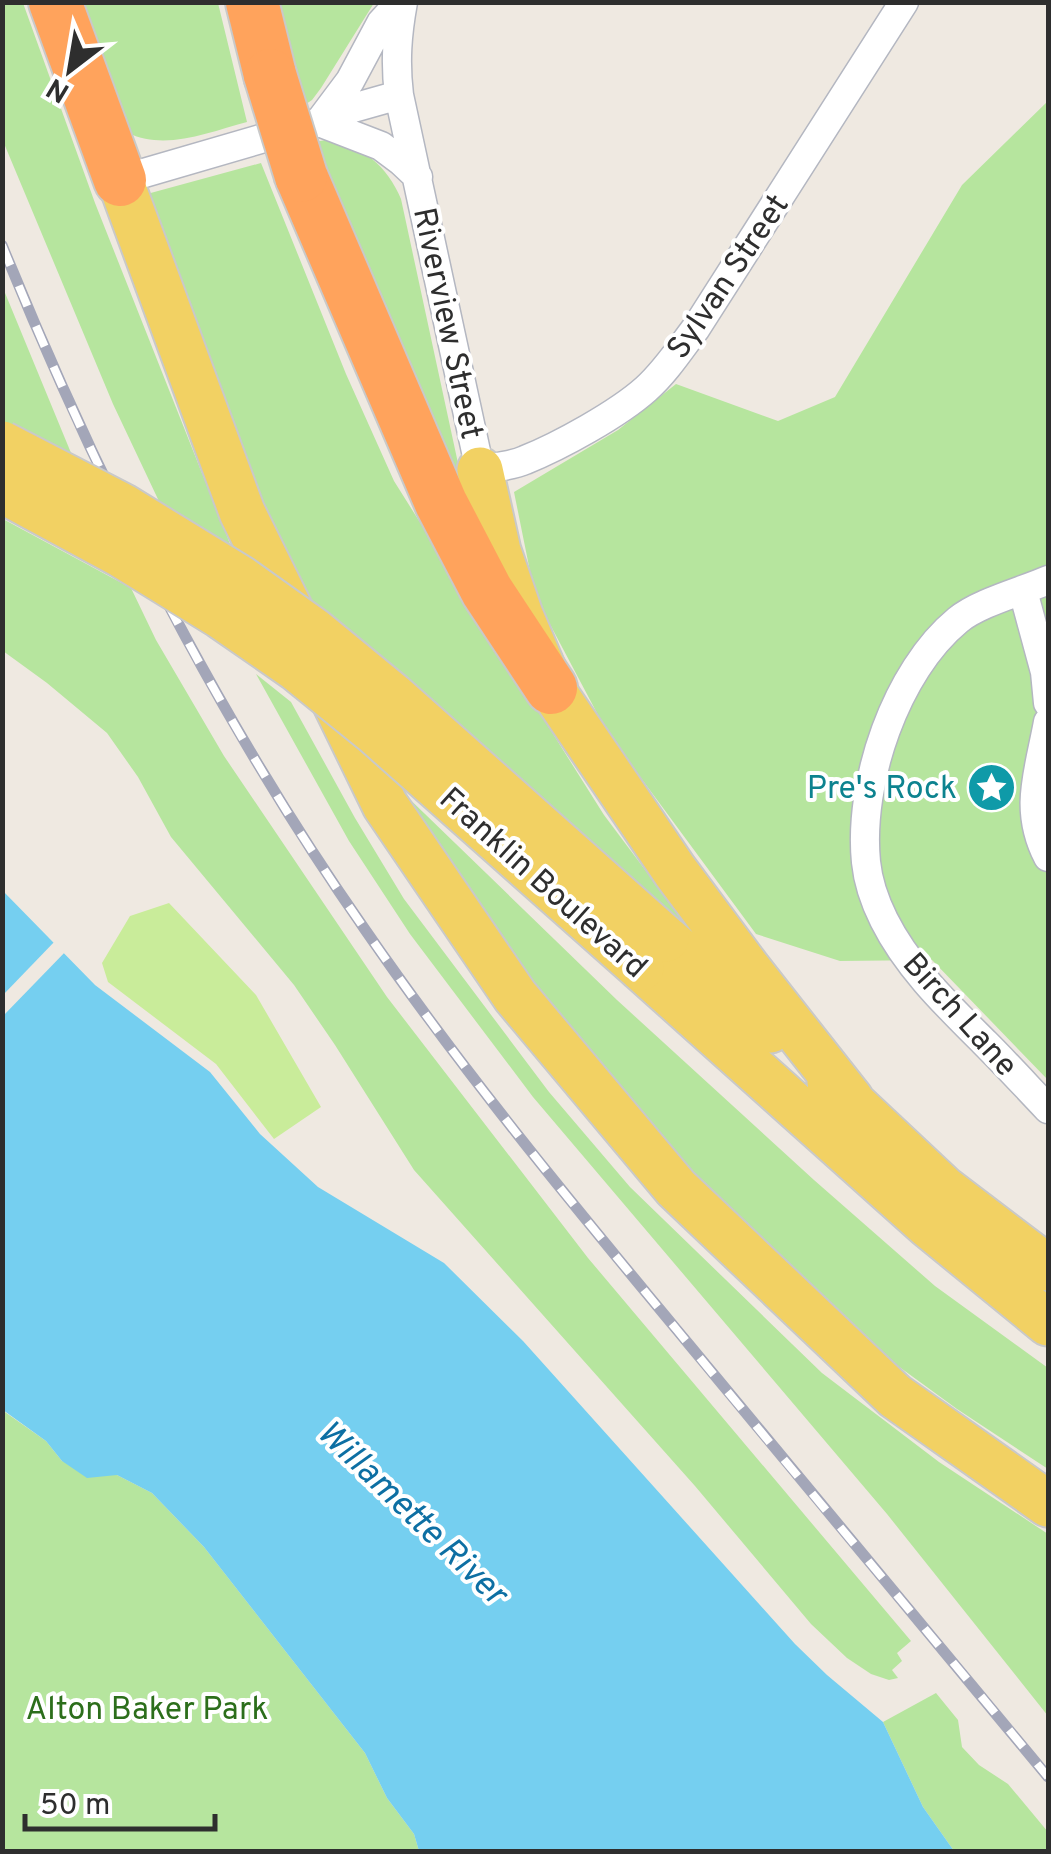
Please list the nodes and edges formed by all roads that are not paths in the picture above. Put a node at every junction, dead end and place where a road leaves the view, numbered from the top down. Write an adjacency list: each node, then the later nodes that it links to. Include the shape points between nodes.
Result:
1 (55, 2): 8 (highway)
2 (252, 2): 13 (highway, bridge, via 300,176 442,503 487,590)
3 (402, 2): 5 (street, Riverview Street); 6 (street, Riverview Street, via 381,23)
4 (904, 2): 10 (street, Sylvan Street, via 666,368 646,389 576,434 522,462)
5 (398, 95): 6 (street); 7 (street, Riverview Street)
6 (319, 122): 7 (street, Riverview Street, via 381,146); 8 (street)
7 (418, 177): 10 (street, Riverview Street)
8 (120, 180): 22 (main road, via 242,512 385,805 514,996 717,1228 895,1396)
9 (2, 444): 17 (main road, Franklin Boulevard, bridge, via 136,515 314,631 393,696)
10 (480, 470): 13 (main road, via 498,551)
11 (2, 490): 17 (main road, Franklin Boulevard, bridge, via 122,554 296,668)
12 (1036, 585): 14 (street); 19 (street, Birch Lane, via 962,616 917,666 877,758 866,862 872,891 903,952)
13 (551, 688): 18 (main road, via 674,871)
14 (1048, 703)
15 (1048, 722): 16 (street, via 1034,788 1037,833)
16 (1048, 856)
17 (653, 954): 18 (main road, Franklin Boulevard); 21 (main road, Franklin Boulevard, via 927,1224)
18 (851, 1100): 20 (main road, Franklin Boulevard, via 944,1188)
19 (1048, 1110)
20 (1048, 1268)
21 (1048, 1324)
22 (1048, 1504)

